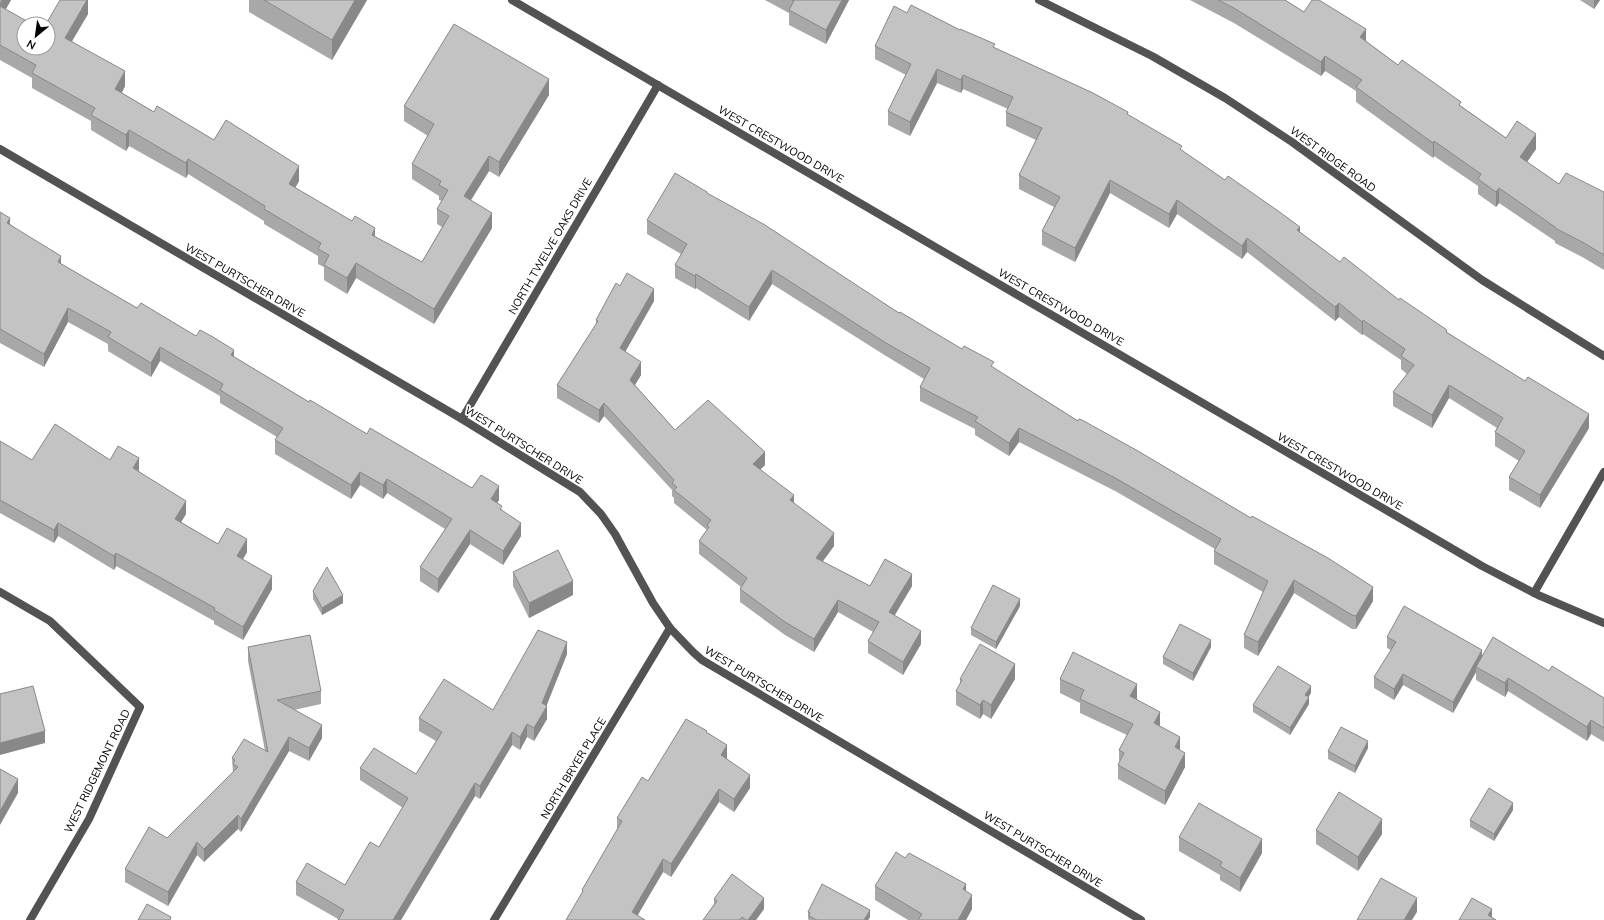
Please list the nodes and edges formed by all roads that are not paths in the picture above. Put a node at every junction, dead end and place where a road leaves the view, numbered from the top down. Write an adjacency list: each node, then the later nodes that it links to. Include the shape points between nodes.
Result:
1 (512, 0): 3 (street, WEST CRESTWOOD DRIVE)
2 (1039, 0): 5 (street, WEST RIDGE ROAD, via 1152,56 1231,102 1298,147 1482,280)
3 (658, 85): 6 (street, NORTH TWELVE OAKS DRIVE); 9 (street, WEST CRESTWOOD DRIVE, via 1390,514)
4 (0, 149): 6 (street, WEST PURTSCHER DRIVE)
5 (1604, 356)
6 (462, 419): 11 (street, WEST PURTSCHER DRIVE, via 560,478 591,502 615,534 653,603)
7 (1604, 472): 9 (street)
8 (0, 592): 12 (street, WEST RIDGEMONT ROAD, via 50,621 140,707 89,819)
9 (1534, 593): 10 (street, WEST CRESTWOOD DRIVE)
10 (1604, 623)
11 (670, 628): 13 (street, NORTH BRYER PLACE); 14 (street, WEST PURTSCHER DRIVE, via 692,652 715,669)
12 (30, 920)
13 (494, 920)
14 (1142, 920)

